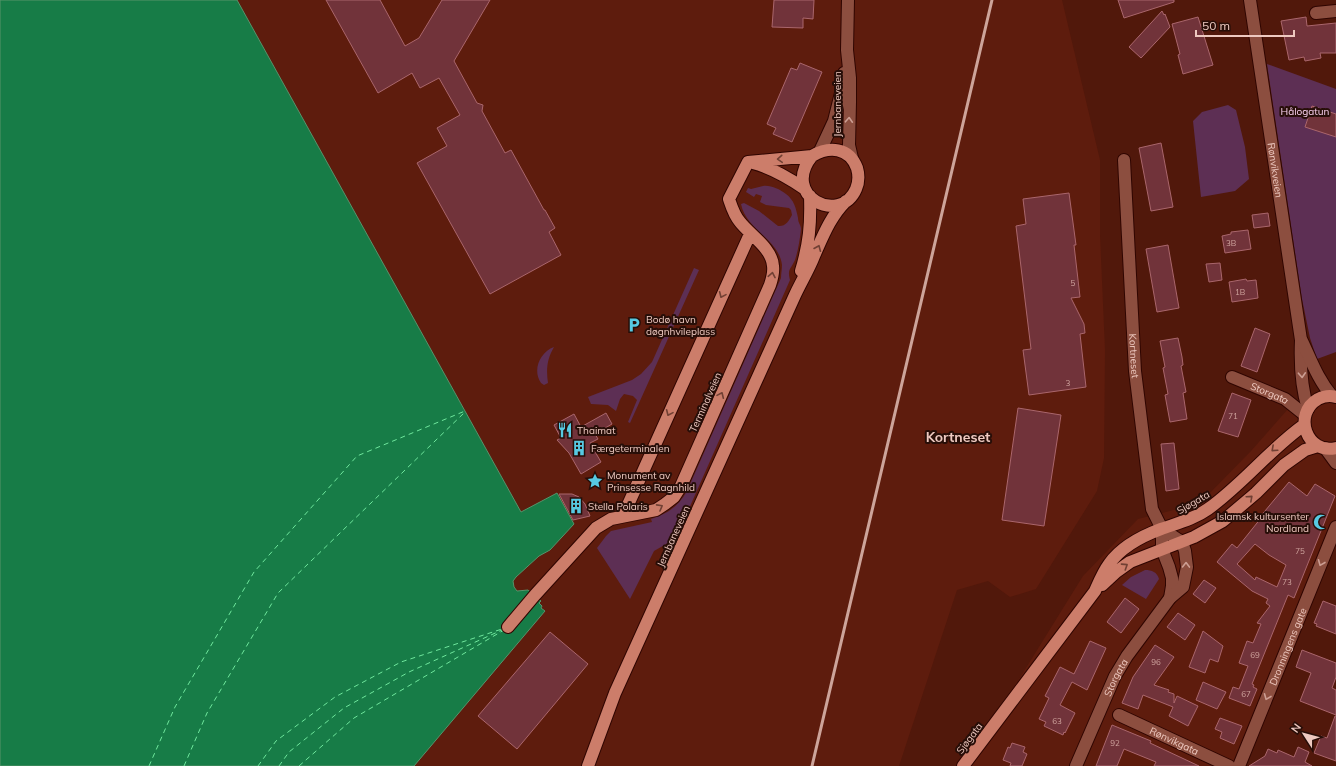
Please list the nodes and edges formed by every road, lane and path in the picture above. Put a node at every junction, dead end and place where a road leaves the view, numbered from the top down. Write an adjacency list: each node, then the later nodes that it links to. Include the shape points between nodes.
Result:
1 (848, 0): 5 (street, Jernbaneveien)
2 (1250, 0): 14 (street, Rønvikveien)
3 (1336, 11): 4 (street)
4 (1316, 13)
5 (847, 50): 6 (street, Jernbaneveien, via 834,120); 7 (street, Jernbaneveien, one-way to 5, via 849,145 850,84)
6 (816, 154): 7 (highway, Jernbaneveien, via 834,149); 9 (highway, one-way to 9); 10 (highway, Jernbaneveien, via 806,163 803,172 802,181)
7 (852, 158): 11 (highway, Jernbaneveien, via 858,170 858,184)
8 (1124, 160): 22 (street, Kortneset, via 1136,371 1152,509)
9 (748, 162): 10 (highway, via 764,166 794,181); 12 (highway, Terminalveien, via 729,199 735,216)
10 (807, 193): 11 (highway, via 823,205 831,206); 13 (highway, Jernbaneveien, via 811,222 809,238)
11 (846, 201): 13 (highway, Jernbaneveien, one-way to 11, via 827,226)
12 (750, 234): 20 (highway, one-way to 20); 20 (highway, Terminalveien, one-way to 12, via 656,510 674,497 681,486 773,276 774,267 770,254)
13 (794, 295): 29 (highway, Jernbaneveien, via 615,693)
14 (1301, 340): 16 (street, Rønvikveien, via 1321,381); 17 (street, Rønvikveien, one-way to 17)
15 (1232, 377): 17 (street, Storgata, via 1285,399)
16 (1334, 396): 17 (highway, Sjøgata, via 1322,397 1314,402)
17 (1305, 416): 18 (highway, via 1308,437); 22 (highway, Sjøgata, one-way to 22, via 1220,500 1207,510)
18 (1326, 447): 19 (street); 23 (highway, Sjøgata, one-way to 18, via 1208,531 1223,521 1284,465 1305,450)
19 (1336, 463)
20 (623, 516): 27 (highway, Terminalveien, via 604,522 596,528)
21 (1336, 527): 33 (street, Dronningens gate, one-way to 33)
22 (1162, 529): 23 (street); 24 (street, Kortneset); 25 (highway, Sjøgata, via 1130,544 1117,554 1108,565)
23 (1182, 542): 24 (highway, Sjøgata); 26 (street, Storgata, one-way to 23, via 1183,587 1185,578 1186,561)
24 (1162, 549): 25 (highway, Sjøgata, one-way to 24, via 1130,562); 26 (street, via 1172,578)
25 (1095, 591): 30 (highway, Sjøgata)
26 (1170, 598): 31 (street, Storgata, via 1115,676)
27 (508, 627)
28 (1119, 715): 32 (street, Rønvikgata)
29 (588, 766)
30 (963, 766)
31 (1076, 766)
32 (1229, 766)
33 (1240, 766)

